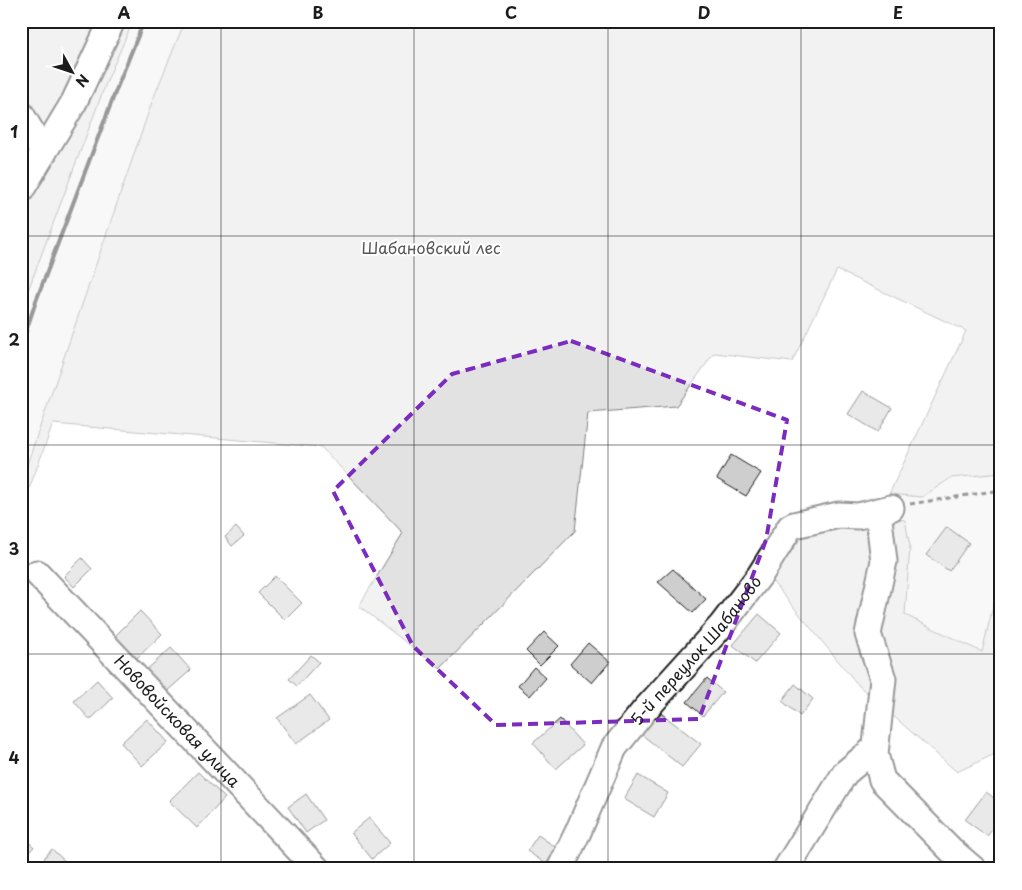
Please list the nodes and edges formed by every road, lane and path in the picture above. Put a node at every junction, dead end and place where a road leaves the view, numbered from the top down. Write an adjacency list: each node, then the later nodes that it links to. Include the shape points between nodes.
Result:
1 (112, 21): 3 (street, via 74,102)
2 (21, 114): 3 (street)
3 (43, 152): 4 (street)
4 (21, 190)
5 (1001, 490): 6 (path)
6 (884, 509): 8 (street, via 884,561 868,634 882,678); 10 (street, 5-й переулок Шабаново, via 858,516 839,515 790,527 721,626 614,748)
7 (37, 574): 9 (street, Нововойсковая улица)
8 (875, 748): 11 (street, via 845,772); 12 (street, via 882,780)
9 (317, 869)
10 (560, 869)
11 (786, 869)
12 (972, 869)

